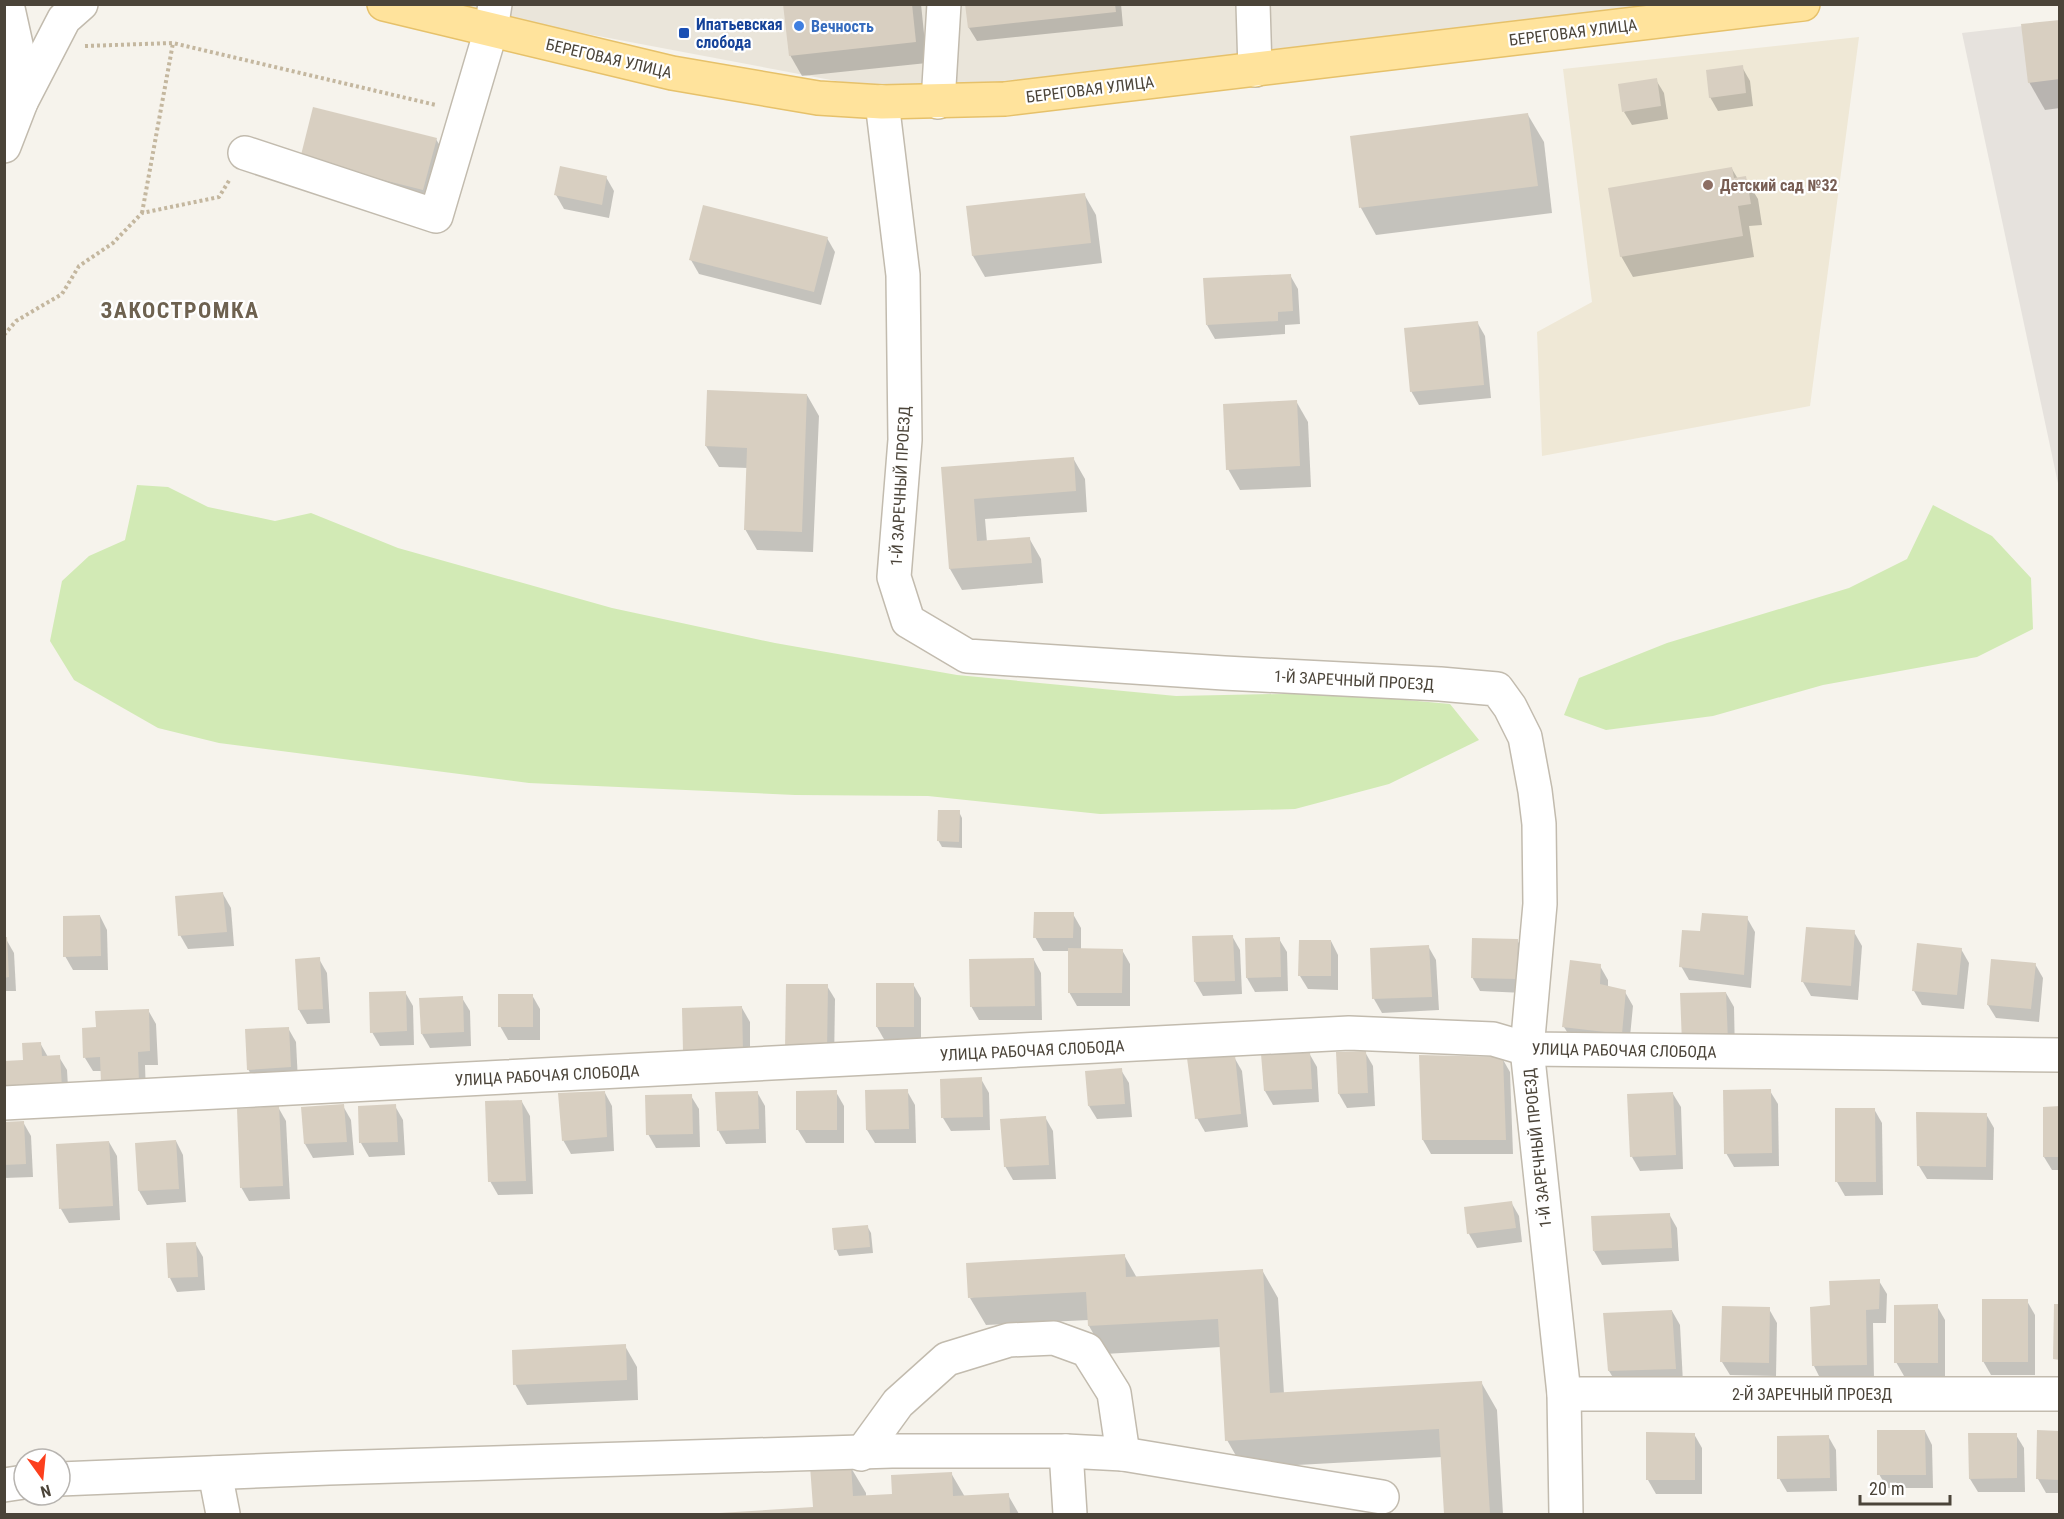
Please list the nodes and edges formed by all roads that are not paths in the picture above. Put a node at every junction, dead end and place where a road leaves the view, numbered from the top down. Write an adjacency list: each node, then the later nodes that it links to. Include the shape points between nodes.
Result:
1 (7, 4): 9 (street, via 17,49)
2 (81, 4): 9 (street, via 64,19)
3 (384, 4): 7 (main road, БЕРЕГОВАЯ УЛИЦА)
4 (944, 4): 11 (street)
5 (1253, 4): 8 (street)
6 (1803, 4): 8 (main road, БЕРЕГОВАЯ УЛИЦА)
7 (493, 17): 10 (main road, БЕРЕГОВАЯ УЛИЦА, via 672,73 818,98); 13 (street, via 436,216)
8 (1256, 70): 11 (main road, БЕРЕГОВАЯ УЛИЦА, via 1005,99)
9 (21, 102): 12 (street)
10 (882, 102): 11 (main road, БЕРЕГОВАЯ УЛИЦА); 14 (street, 1-Й ЗАРЕЧНЫЙ ПРОЕЗД, via 903,275 905,440 894,577 908,621 968,656 1497,689 1524,737 1539,824 1540,904)
11 (938, 102)
12 (4, 146)
13 (245, 153)
14 (1527, 1049): 15 (street, УЛИЦА РАБОЧАЯ СЛОБОДА); 16 (street, УЛИЦА РАБОЧАЯ СЛОБОДА, via 1493,1039 1349,1033); 17 (street, 1-Й ЗАРЕЧНЫЙ ПРОЕЗД)
15 (2060, 1055)
16 (4, 1103)
17 (1564, 1394): 18 (street, 2-Й ЗАРЕЧНЫЙ ПРОЕЗД); 27 (street, 1-Й ЗАРЕЧНЫЙ ПРОЕЗД)
18 (2060, 1394)
19 (1066, 1451): 20 (street); 21 (street); 26 (street)
20 (861, 1454): 21 (street, via 898,1403 947,1359 1009,1340 1054,1338 1087,1350 1114,1393); 22 (street)
21 (1123, 1454): 24 (street)
22 (215, 1473): 23 (street); 25 (street)
23 (72, 1479)
24 (1382, 1497)
25 (223, 1515)
26 (1070, 1515)
27 (1566, 1515)

